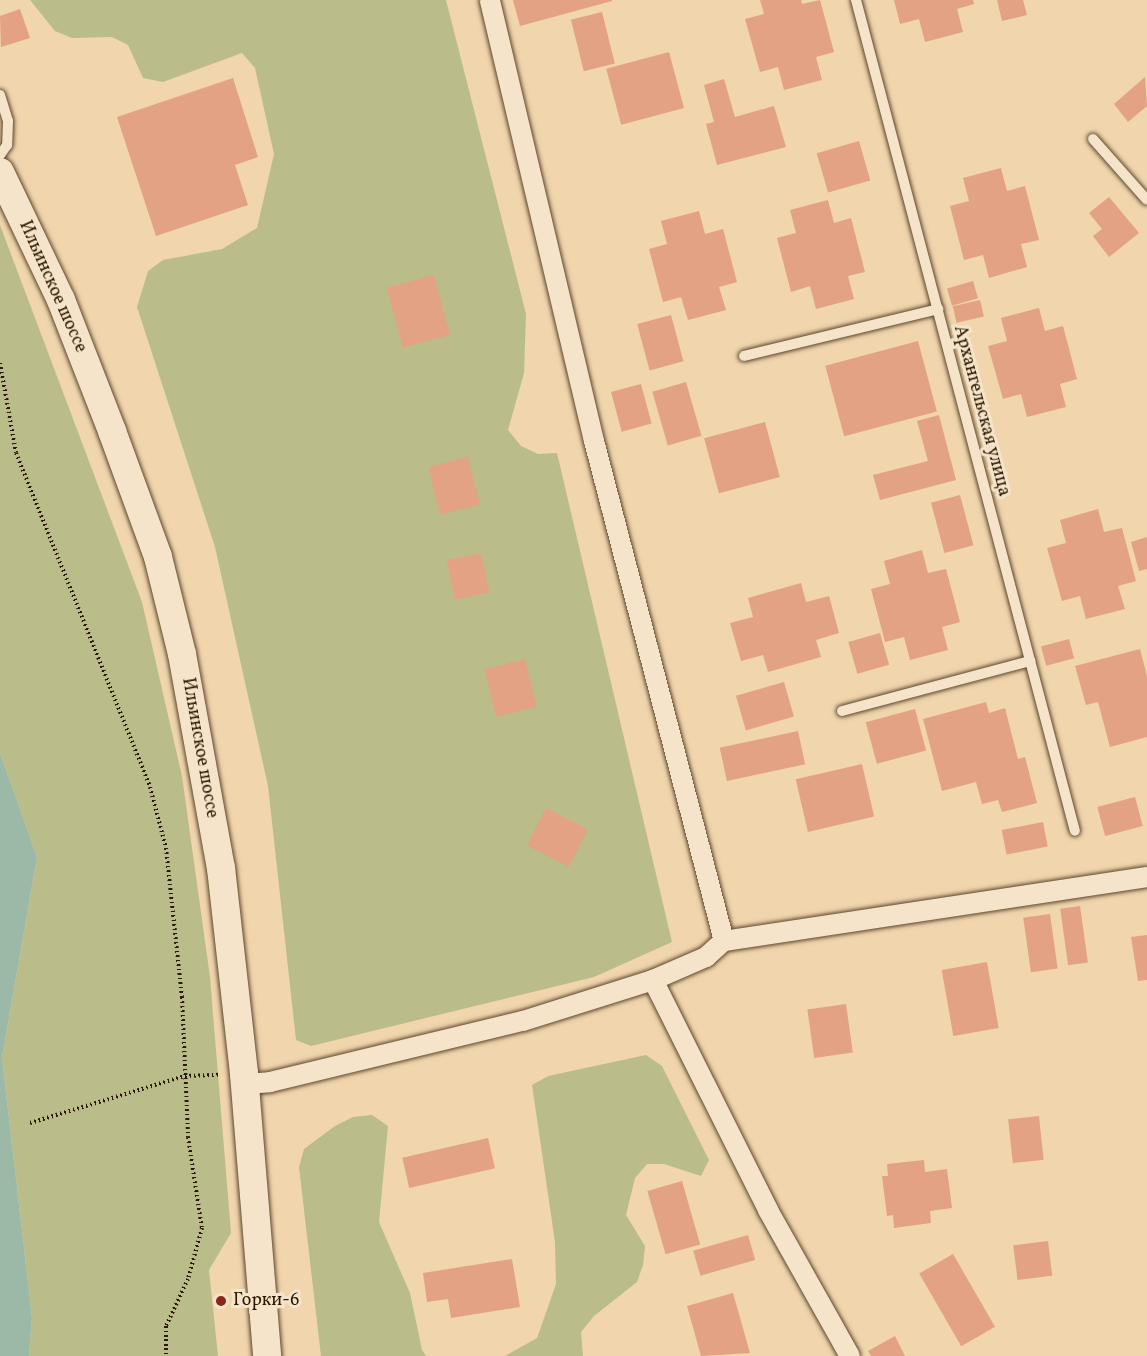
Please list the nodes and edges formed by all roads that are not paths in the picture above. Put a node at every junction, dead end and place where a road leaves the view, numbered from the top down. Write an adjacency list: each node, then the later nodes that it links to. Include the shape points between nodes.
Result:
1 (490, 0): 14 (street, via 594,441)
2 (856, 0): 8 (lane, Архангельская улица)
3 (0, 94): 5 (lane, via 8,121 7,145)
4 (1093, 139): 7 (lane)
5 (0, 155)
6 (0, 171): 16 (main road, Ильинское шоссе, via 61,300 158,557 182,654 221,868)
7 (1147, 200)
8 (938, 309): 9 (lane); 10 (lane, Архангельская улица)
9 (744, 356)
10 (1030, 661): 11 (lane); 12 (lane, Архангельская улица)
11 (842, 711)
12 (1075, 831)
13 (1147, 877): 14 (street)
14 (724, 940): 15 (street, via 706,957)
15 (652, 980): 16 (street, via 523,1021 270,1082); 18 (street, via 768,1210)
16 (244, 1079): 17 (main road, Ильинское шоссе)
17 (267, 1356)
18 (850, 1356)

